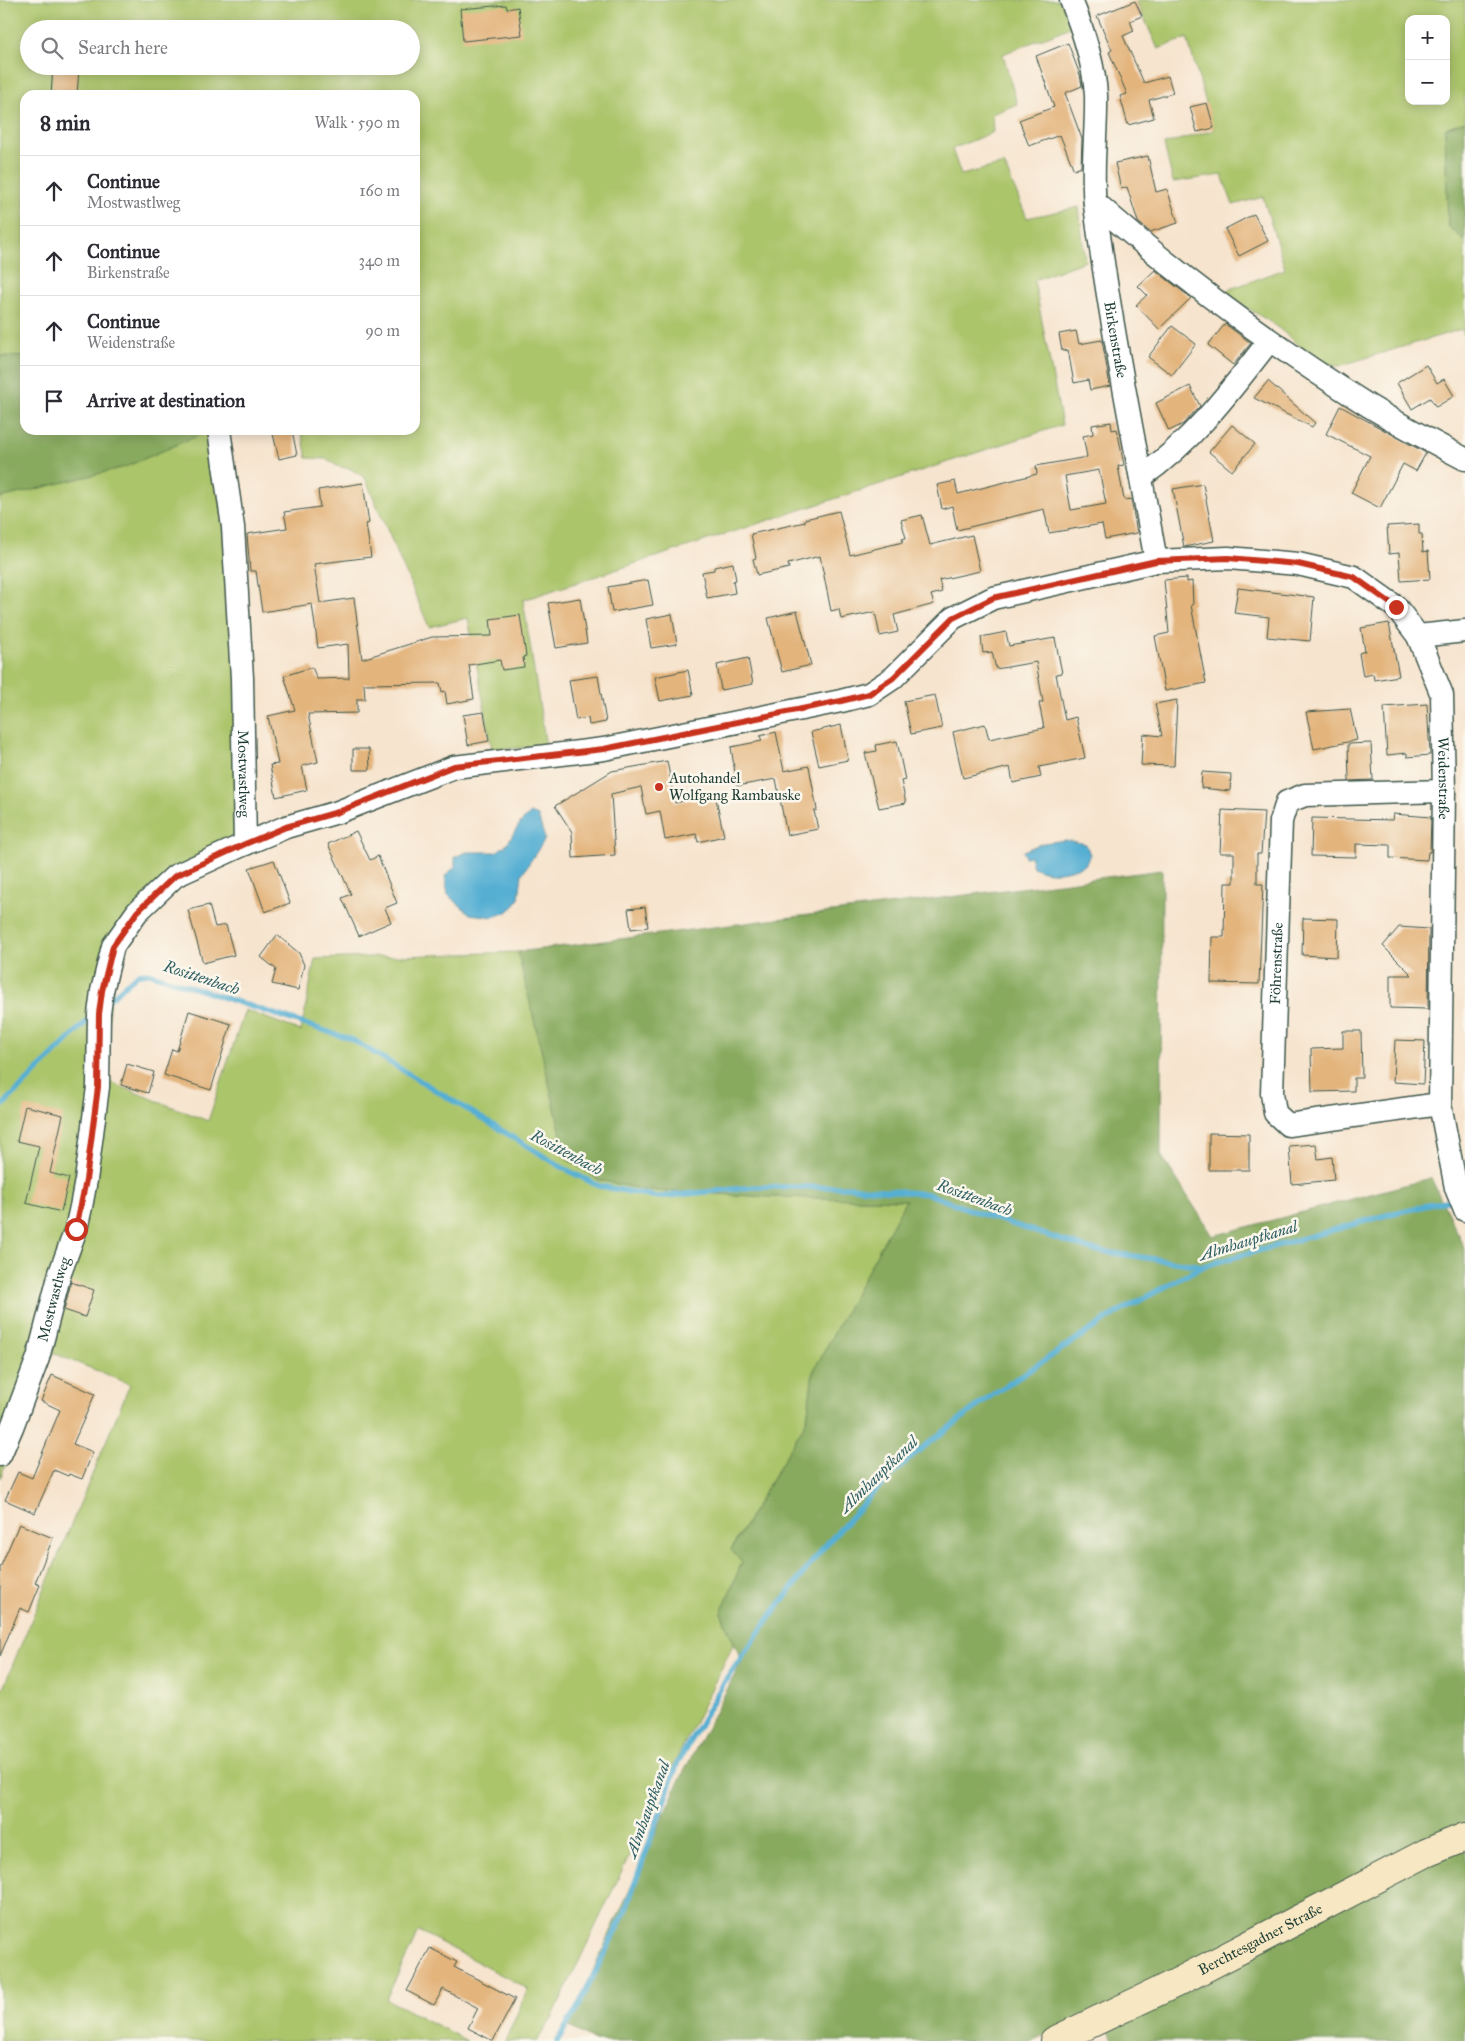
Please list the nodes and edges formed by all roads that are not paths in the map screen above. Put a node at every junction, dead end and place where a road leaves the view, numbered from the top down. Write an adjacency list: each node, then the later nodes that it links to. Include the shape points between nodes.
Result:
1 (1071, 0): 2 (street, Birkenstraße, via 1090,60 1096,94)
2 (1095, 202): 3 (street, via 1150,250); 6 (street, Birkenstraße)
3 (1269, 341): 5 (street, via 1370,407); 6 (street, via 1212,414)
4 (220, 435): 11 (street, Mostwastlweg, via 233,527 242,678)
5 (1465, 459)
6 (1141, 477): 7 (street, Birkenstraße)
7 (1156, 561): 9 (street, Weidenstraße, via 1238,559 1298,564 1354,577 1396,607); 11 (street, via 993,598 953,618 893,678 869,694 604,749 454,766 338,812 286,827)
8 (1465, 631): 9 (street)
9 (1418, 636): 10 (street, Weidenstraße, via 1442,695)
10 (1444, 791): 12 (street, Weidenstraße); 12 (street, Föhrenstraße, via 1305,795 1287,802 1281,821 1272,1093 1276,1114 1288,1125)
11 (245, 844): 15 (street, Mostwastlweg, via 175,876 137,912 113,946 99,1014 98,1087 79,1214 38,1358)
12 (1440, 1104): 13 (street, Weidenstraße)
13 (1456, 1146): 14 (street, Weidenstraße, via 1456,1188)
14 (1465, 1210)
15 (0, 1455)
16 (1465, 1837): 17 (main road, Berchtesgadner Straße, via 1426,1853 1178,1982)
17 (1054, 2041)

